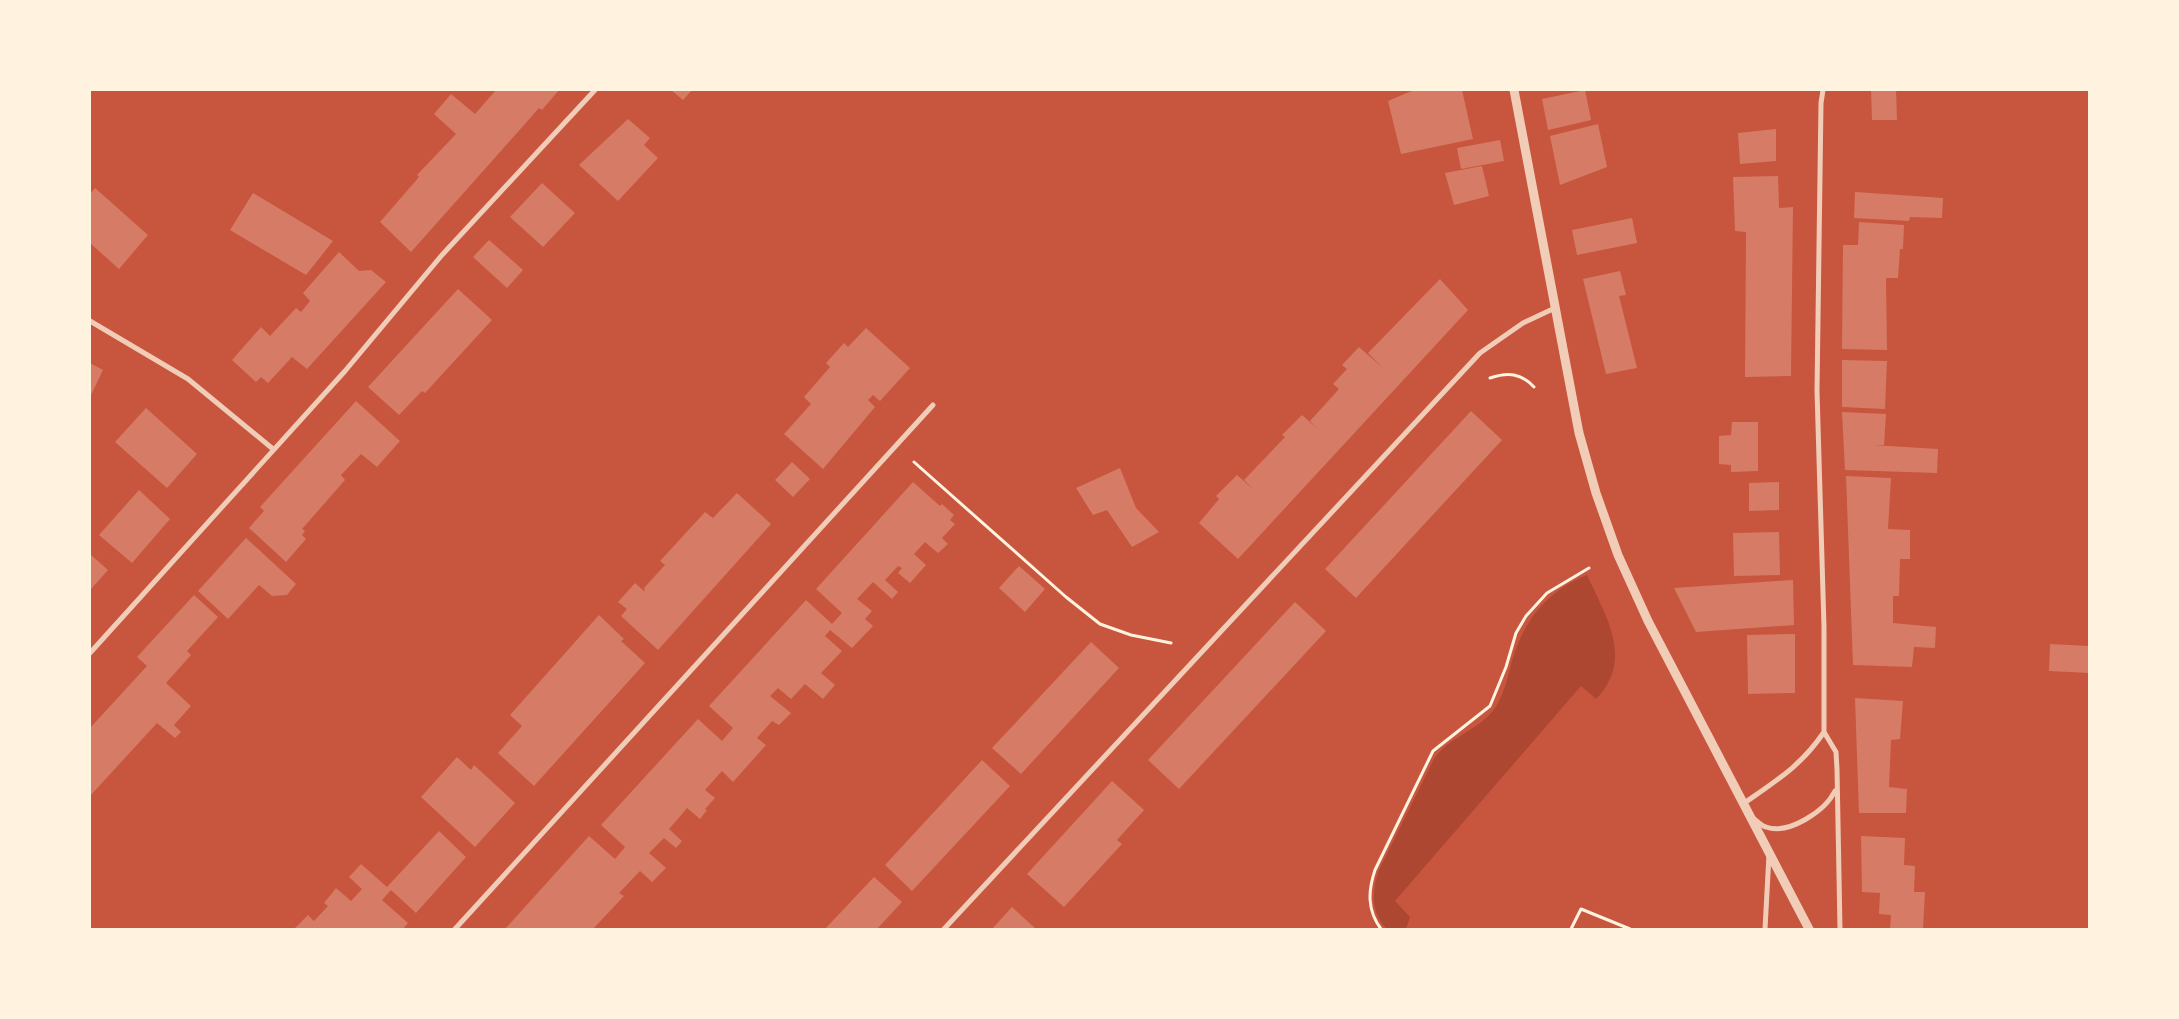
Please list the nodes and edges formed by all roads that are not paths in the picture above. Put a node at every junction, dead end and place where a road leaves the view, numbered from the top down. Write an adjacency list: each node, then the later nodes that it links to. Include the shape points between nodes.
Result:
1 (595, 90): 7 (street, via 442,255 345,371)
2 (1514, 90): 4 (street)
3 (1823, 90): 9 (street, via 1817,391)
4 (1555, 308): 11 (street, via 1579,434 1618,555 1674,675); 15 (street, via 1523,323 1480,353)
5 (90, 320): 7 (street, via 188,378)
6 (933, 405): 14 (street)
7 (273, 449): 8 (street)
8 (90, 653)
9 (1824, 732): 10 (street, via 1836,752); 11 (street, via 1810,754)
10 (1836, 790): 12 (street, via 1829,803 1816,814 1778,829 1764,827); 18 (street)
11 (1742, 804): 12 (street)
12 (1747, 813): 13 (street)
13 (1769, 854): 16 (street); 17 (street)
14 (456, 929)
15 (944, 929)
16 (1765, 929)
17 (1808, 929)
18 (1840, 929)

